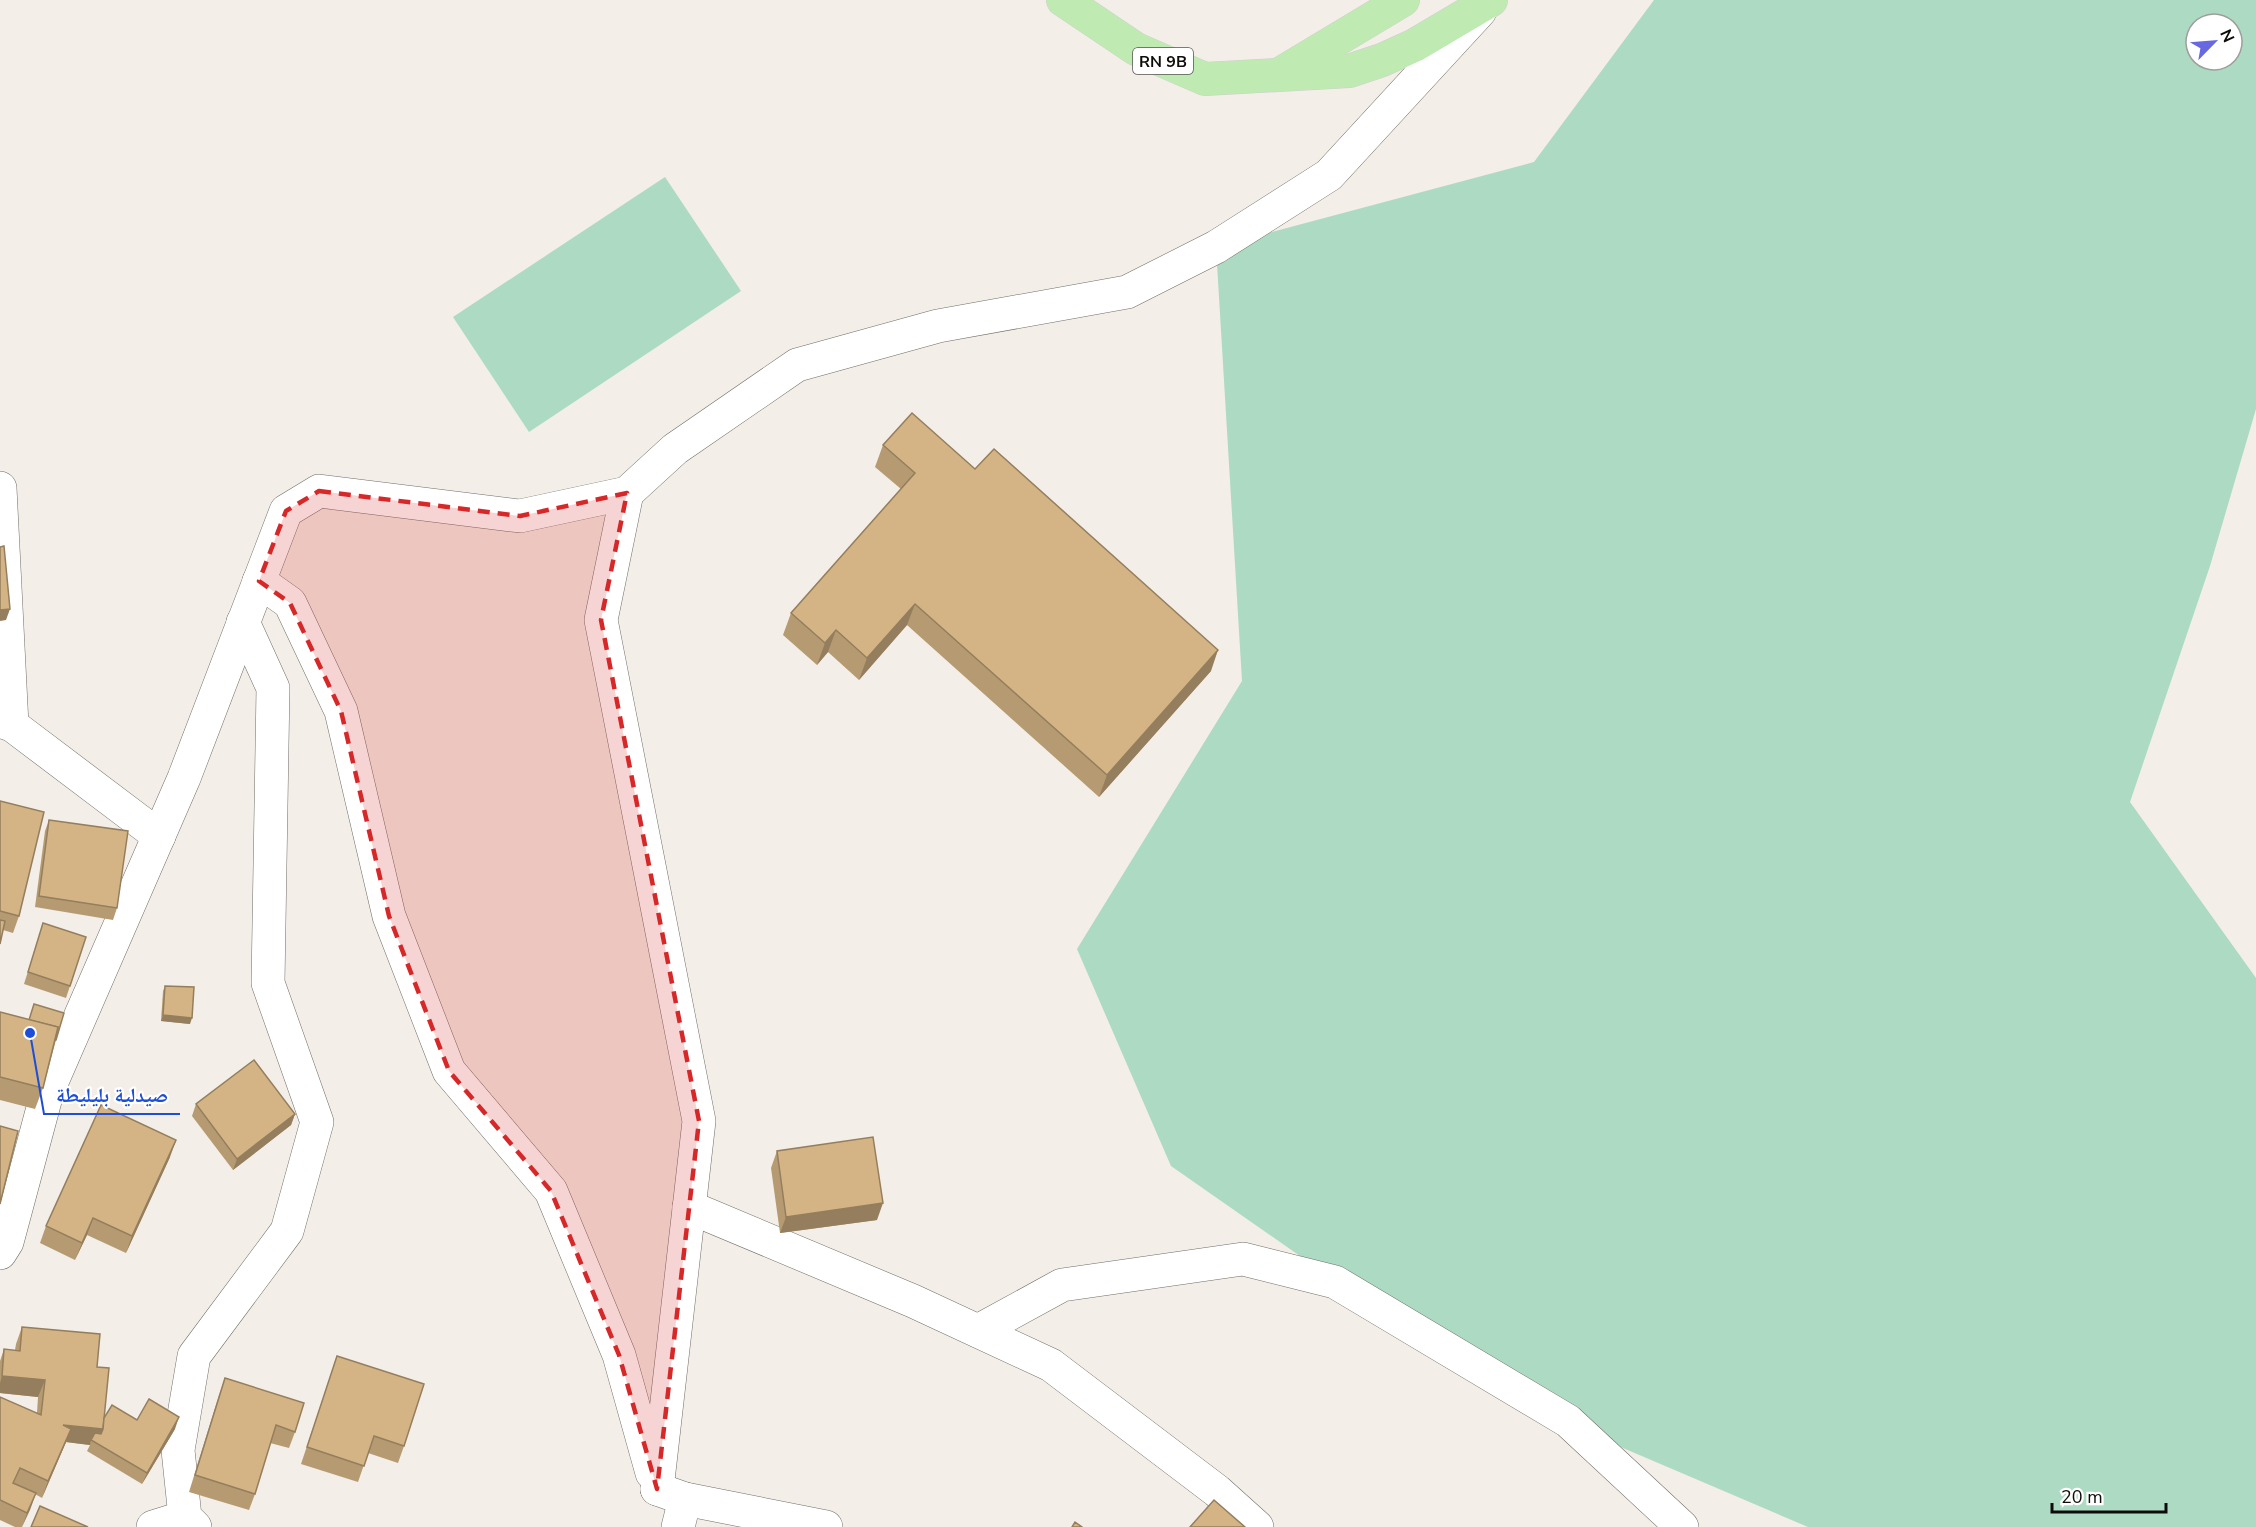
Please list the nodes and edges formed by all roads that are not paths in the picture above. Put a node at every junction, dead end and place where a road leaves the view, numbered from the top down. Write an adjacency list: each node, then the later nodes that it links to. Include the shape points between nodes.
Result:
1 (1063, 0): 4 (main road, RN 9B, via 1136,49 1205,79)
2 (1403, 0): 4 (main road, RN 9B)
3 (1489, 1): 4 (main road, RN 9B, via 1382,60 1349,71); 6 (street, via 1329,175 1216,247 1127,292 938,326 797,365 675,449)
4 (1276, 76)
5 (0, 488): 9 (street)
6 (627, 493): 7 (street, via 520,516 319,491 286,511); 11 (street, via 601,620 699,1121)
7 (259, 581): 8 (street); 14 (street, via 290,603 341,711 389,916 449,1071 551,1191 619,1355)
8 (243, 622): 10 (street); 15 (street, via 273,688 268,983 317,1122 287,1231 194,1356 178,1450)
9 (6, 723): 10 (street)
10 (159, 836): 12 (street, via 47,1093 7,1242)
11 (689, 1207): 13 (street); 14 (street)
12 (0, 1252)
13 (978, 1331): 18 (street, via 1051,1365 1217,1491); 19 (street, via 1062,1285 1242,1259 1335,1282 1568,1421)
14 (673, 1505): 17 (street)
15 (190, 1522): 16 (street)
16 (153, 1527)
17 (826, 1527)
18 (1257, 1527)
19 (1682, 1527)

